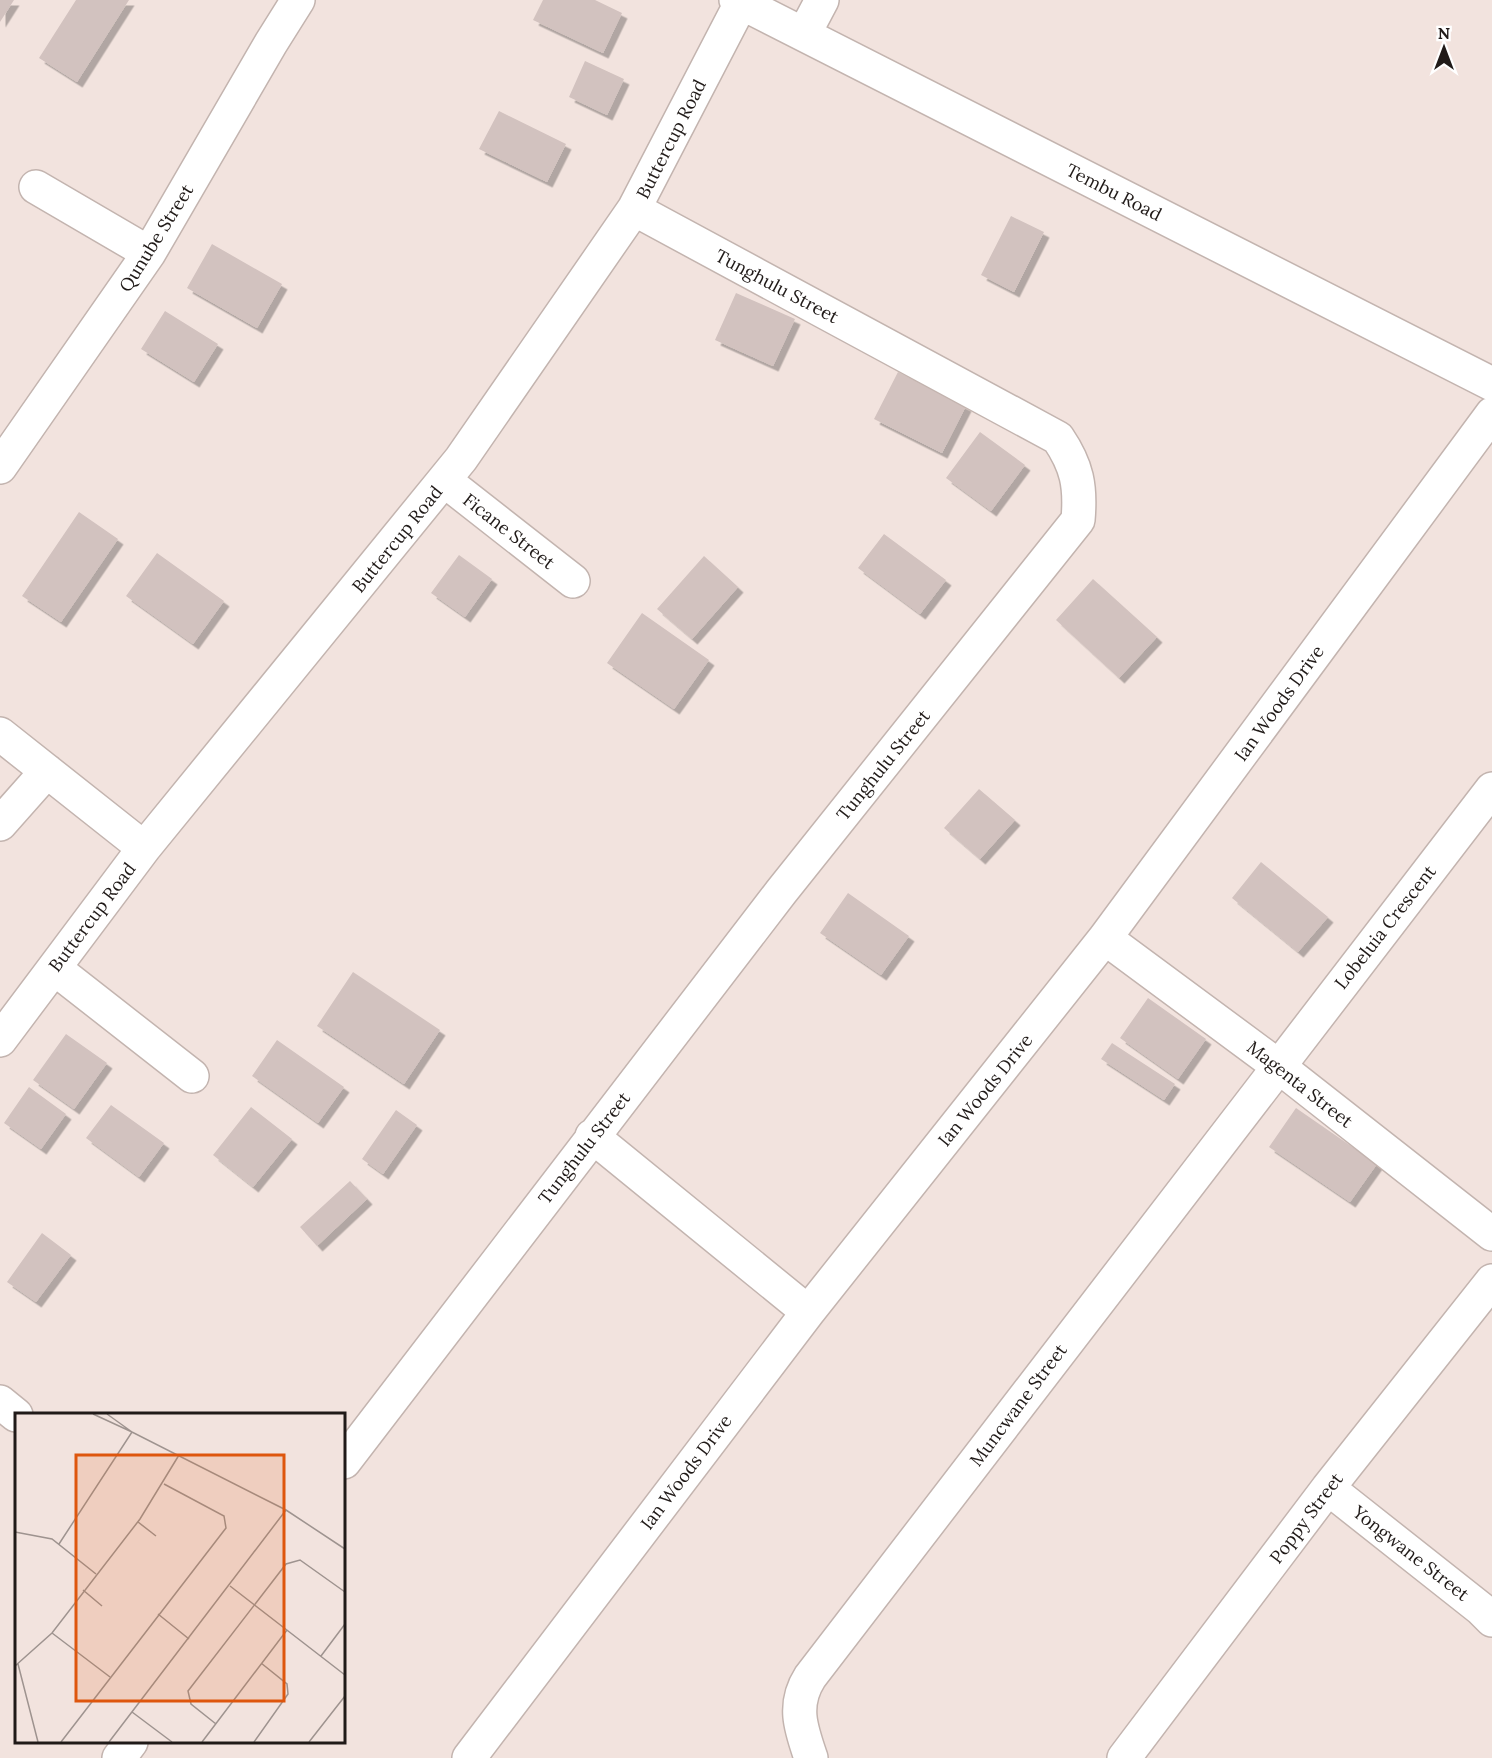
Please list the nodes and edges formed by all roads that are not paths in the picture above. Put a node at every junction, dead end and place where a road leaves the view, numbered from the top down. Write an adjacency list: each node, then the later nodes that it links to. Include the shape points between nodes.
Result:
1 (298, 0): 7 (street, Qunube Street)
2 (822, 0): 4 (street)
3 (739, 1): 4 (street, Tembu Road); 6 (street, Buttercup Road)
4 (804, 34): 8 (street, Tembu Road)
5 (36, 187): 7 (street)
6 (634, 209): 11 (street, Buttercup Road); 23 (street, Tunghulu Street, via 1058,438 1076,472 1080,495 1078,520)
7 (149, 253): 10 (street, Qunube Street)
8 (1492, 384)
9 (1492, 414): 18 (street, Ian Woods Drive)
10 (0, 467)
11 (444, 480): 12 (street, Ficane Street); 17 (street, Buttercup Road)
12 (573, 581)
13 (0, 734): 14 (street)
14 (47, 771): 16 (street); 17 (street)
15 (1492, 789): 21 (street, Lobeluia Crescent)
16 (0, 824)
17 (144, 848): 19 (street, Buttercup Road)
18 (1106, 938): 21 (street, Magenta Street); 26 (street, Ian Woods Drive)
19 (54, 968): 20 (street, Buttercup Road); 22 (street)
20 (0, 1040)
21 (1278, 1066): 24 (street, Magenta Street); 35 (street, Muncwane Street, via 810,1677 802,1690 800,1705)
22 (192, 1076)
23 (592, 1136): 26 (street); 29 (street, Tunghulu Street)
24 (1492, 1234)
25 (1492, 1281): 30 (street, Poppy Street)
26 (808, 1312): 34 (street, Ian Woods Drive)
27 (0, 1402): 28 (street)
28 (15, 1414)
29 (345, 1461)
30 (1328, 1488): 31 (street, Yongwane Street); 36 (street, Poppy Street)
31 (1492, 1620)
32 (130, 1743): 33 (street)
33 (118, 1758)
34 (469, 1758)
35 (811, 1758)
36 (1124, 1758)

